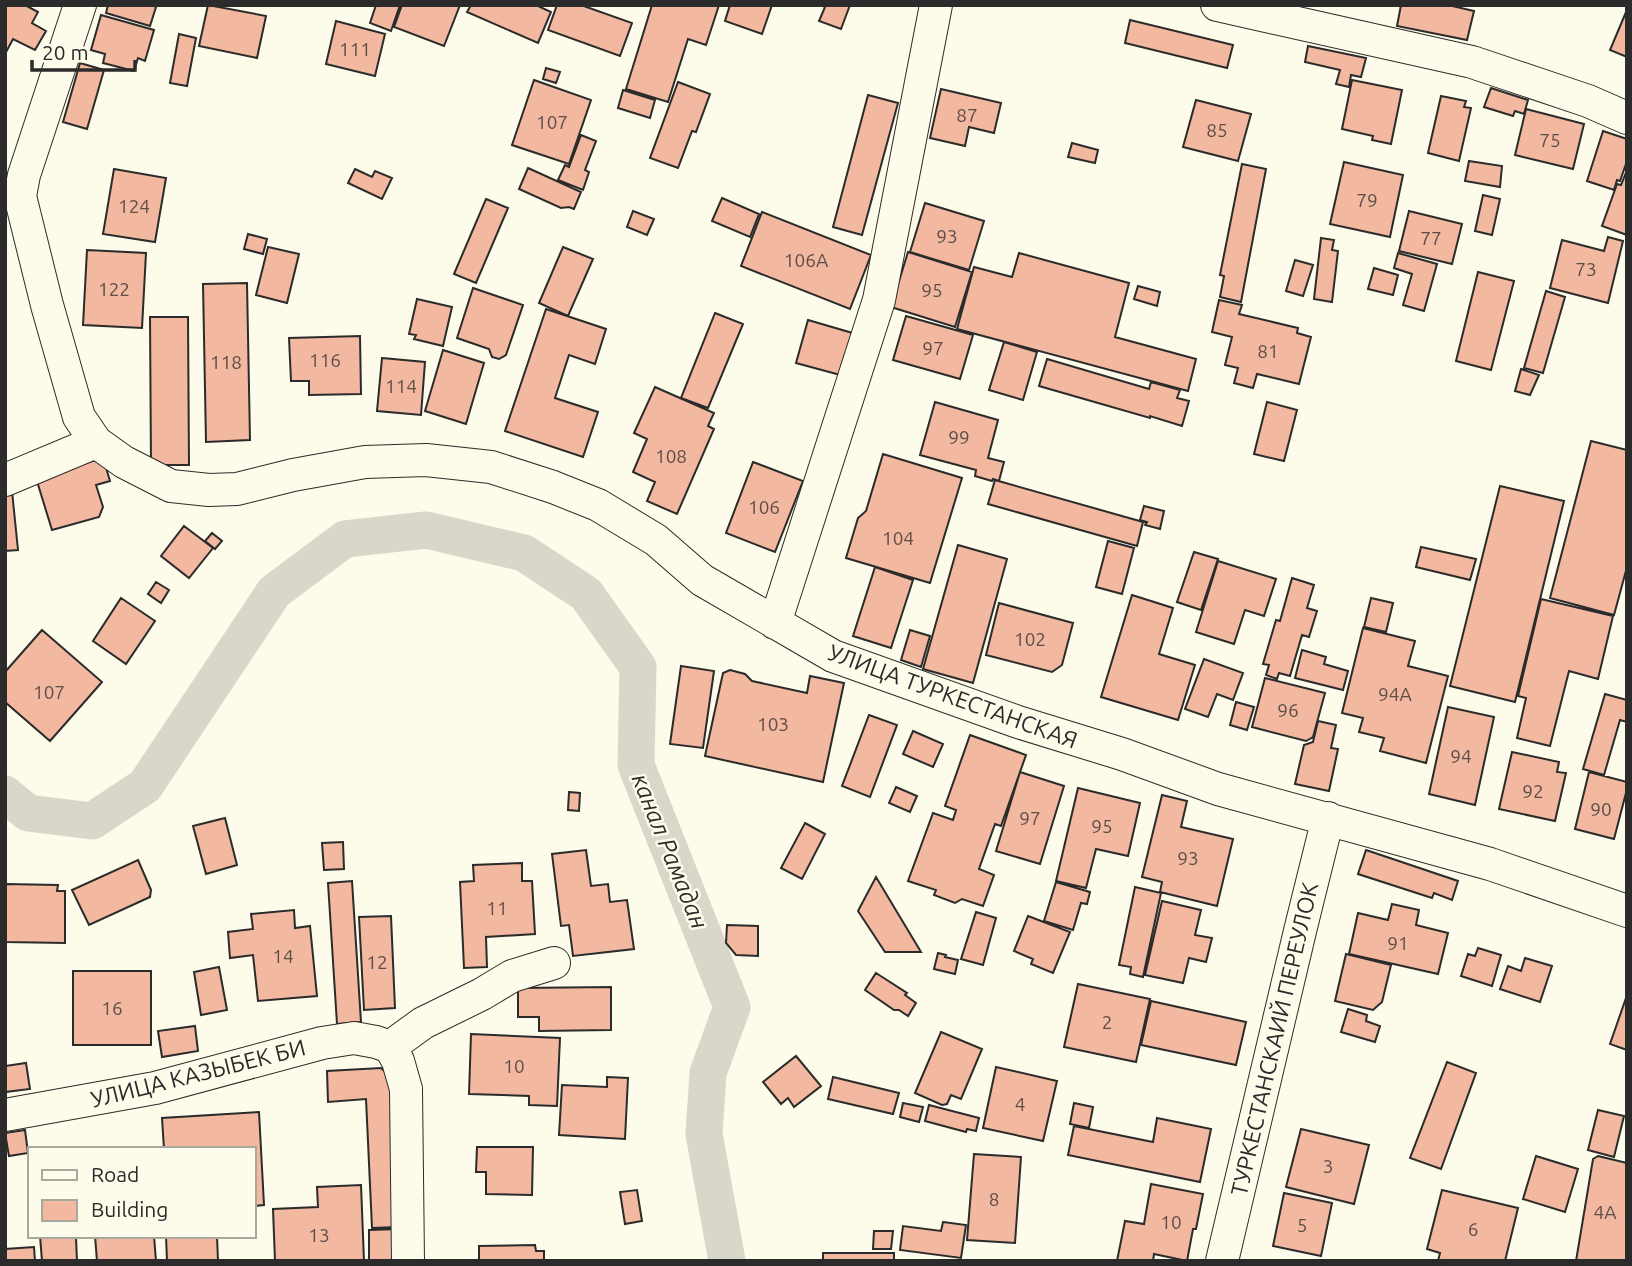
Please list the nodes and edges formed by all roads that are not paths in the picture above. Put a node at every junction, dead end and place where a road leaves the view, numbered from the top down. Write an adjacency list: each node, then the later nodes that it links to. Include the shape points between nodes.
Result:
1 (80, 5): 5 (street, via 24,175)
2 (936, 5): 8 (street, via 879,300)
3 (1217, 5): 4 (street, via 1472,62)
4 (1627, 118)
5 (13, 190): 6 (street, via 79,417)
6 (96, 442): 7 (street); 8 (street, УЛИЦА ТУРКЕСТАНСКАЯ, via 171,486 209,490 237,489 365,462 426,460 492,467 598,505 656,540 702,580)
7 (5, 480)
8 (775, 624): 9 (street, УЛИЦА ТУРКЕСТАНСКАЯ, via 833,656 1018,722 1218,789)
9 (1328, 818): 10 (street, УЛИЦА ТУРКЕСТАНСКАЯ, via 1490,864); 15 (street, ТУРКЕСТАНСКАИЙ ПЕРЕУЛОК)
10 (1627, 911)
11 (554, 963): 12 (street, via 512,976 423,1023)
12 (390, 1047): 13 (street, УЛИЦА КАЗЫБЕК БИ, via 354,1038 322,1043 155,1088); 14 (street, via 406,1089)
13 (5, 1115)
14 (408, 1261)
15 (1222, 1261)

